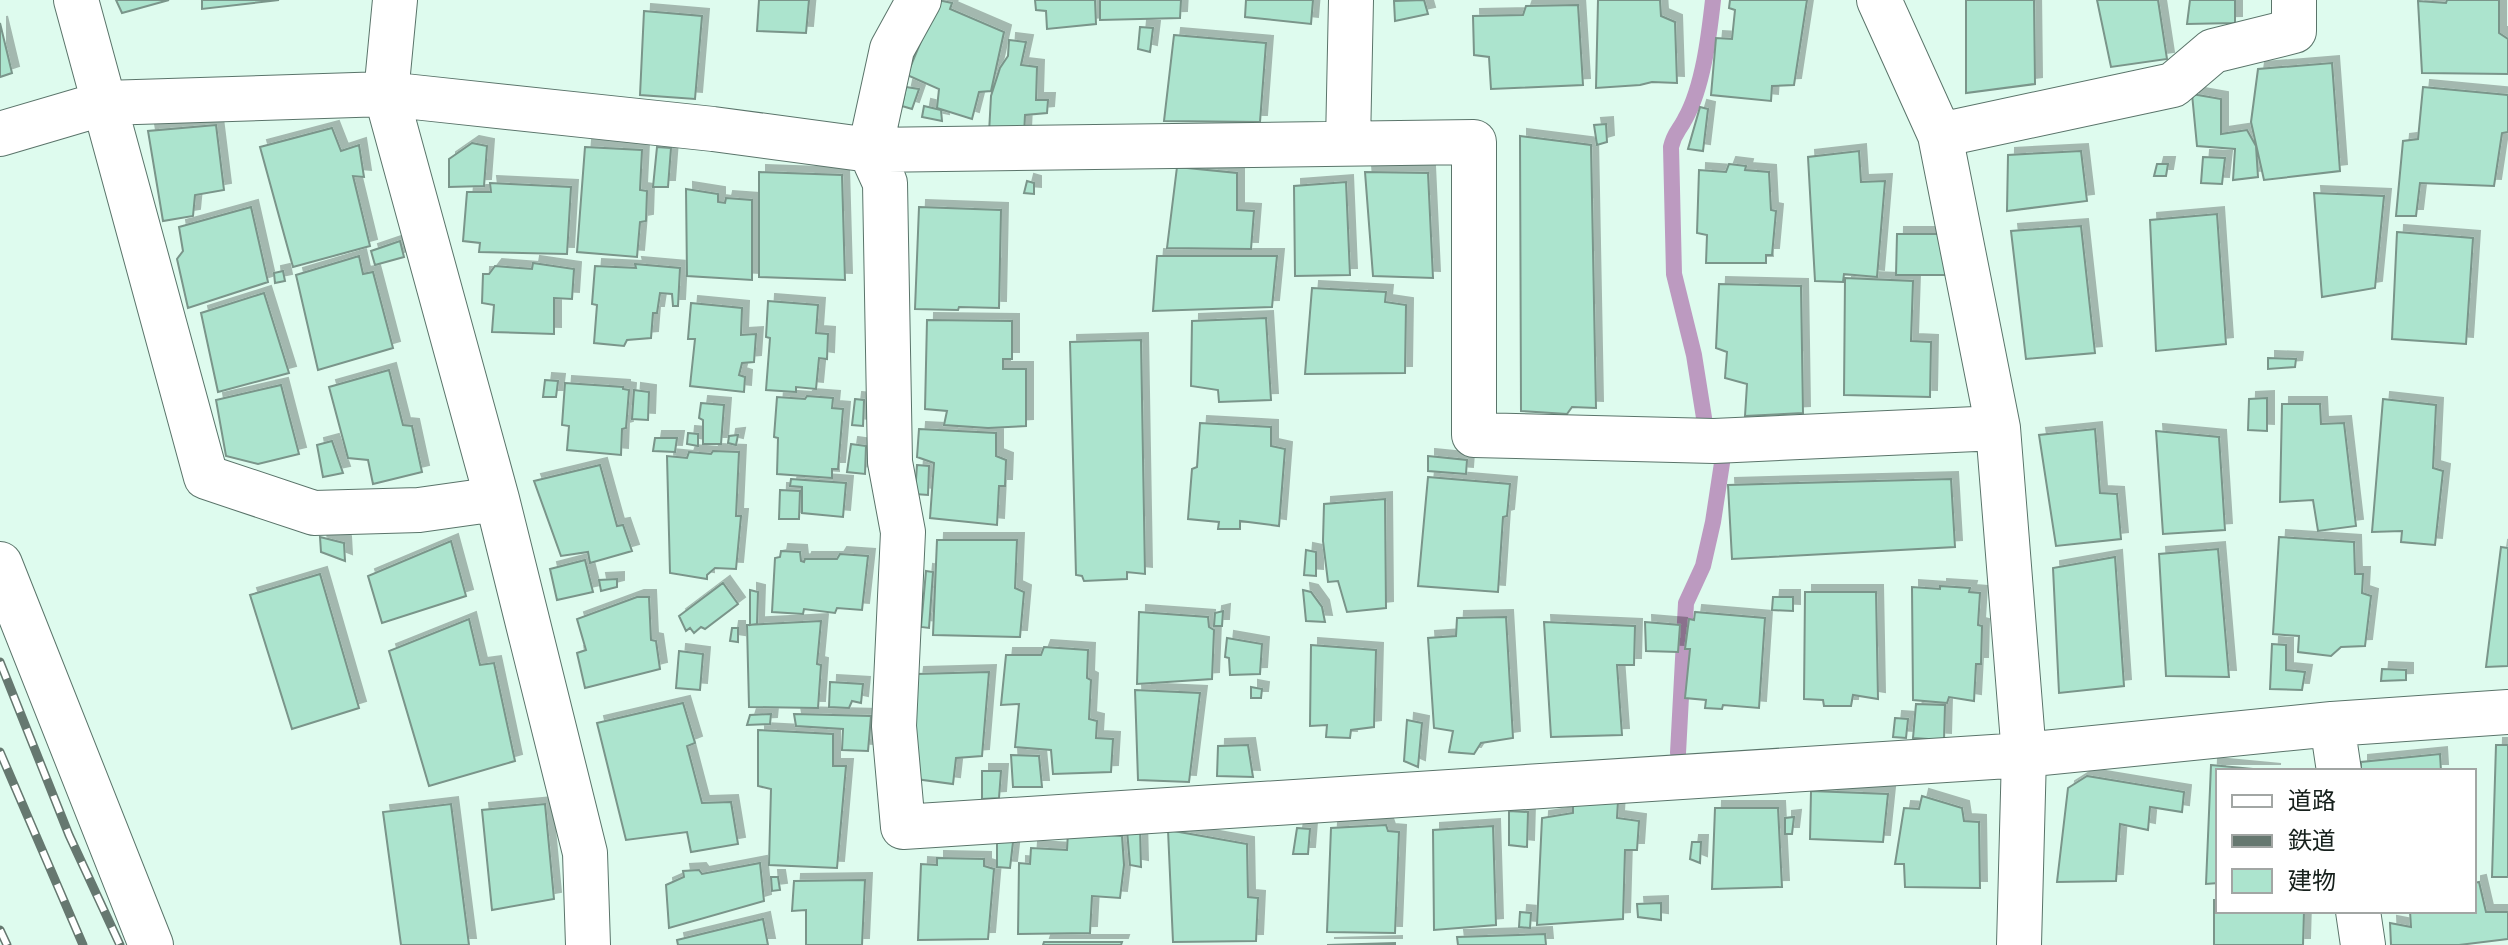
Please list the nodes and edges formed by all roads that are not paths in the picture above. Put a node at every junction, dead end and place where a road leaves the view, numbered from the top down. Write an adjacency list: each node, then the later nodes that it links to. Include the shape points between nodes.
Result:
1 (76, 0): 8 (street)
2 (395, 0): 7 (street)
3 (919, 0): 12 (street, via 892,49)
4 (1351, 0): 11 (street)
5 (1879, 0): 10 (street)
6 (2294, 0): 10 (street, via 2294,31 2213,51 2173,85)
7 (386, 94): 8 (street); 12 (street); 14 (street)
8 (105, 103): 9 (street); 14 (street, via 206,477 314,513 419,510)
9 (0, 134)
10 (1940, 135): 13 (street)
11 (1348, 143): 12 (street); 13 (street, via 1474,142 1474,435 1714,441)
12 (870, 150): 18 (street, via 885,183 890,462 903,532 894,726 903,827)
13 (1998, 428): 18 (street)
14 (497, 499): 22 (street, via 585,853)
15 (0, 564): 21 (street)
16 (2508, 712): 17 (street)
17 (2332, 724): 18 (street); 19 (street)
18 (2024, 755): 23 (street)
19 (2339, 769)
20 (2358, 913): 24 (street)
21 (151, 945)
22 (588, 945)
23 (2019, 945)
24 (2363, 945)

